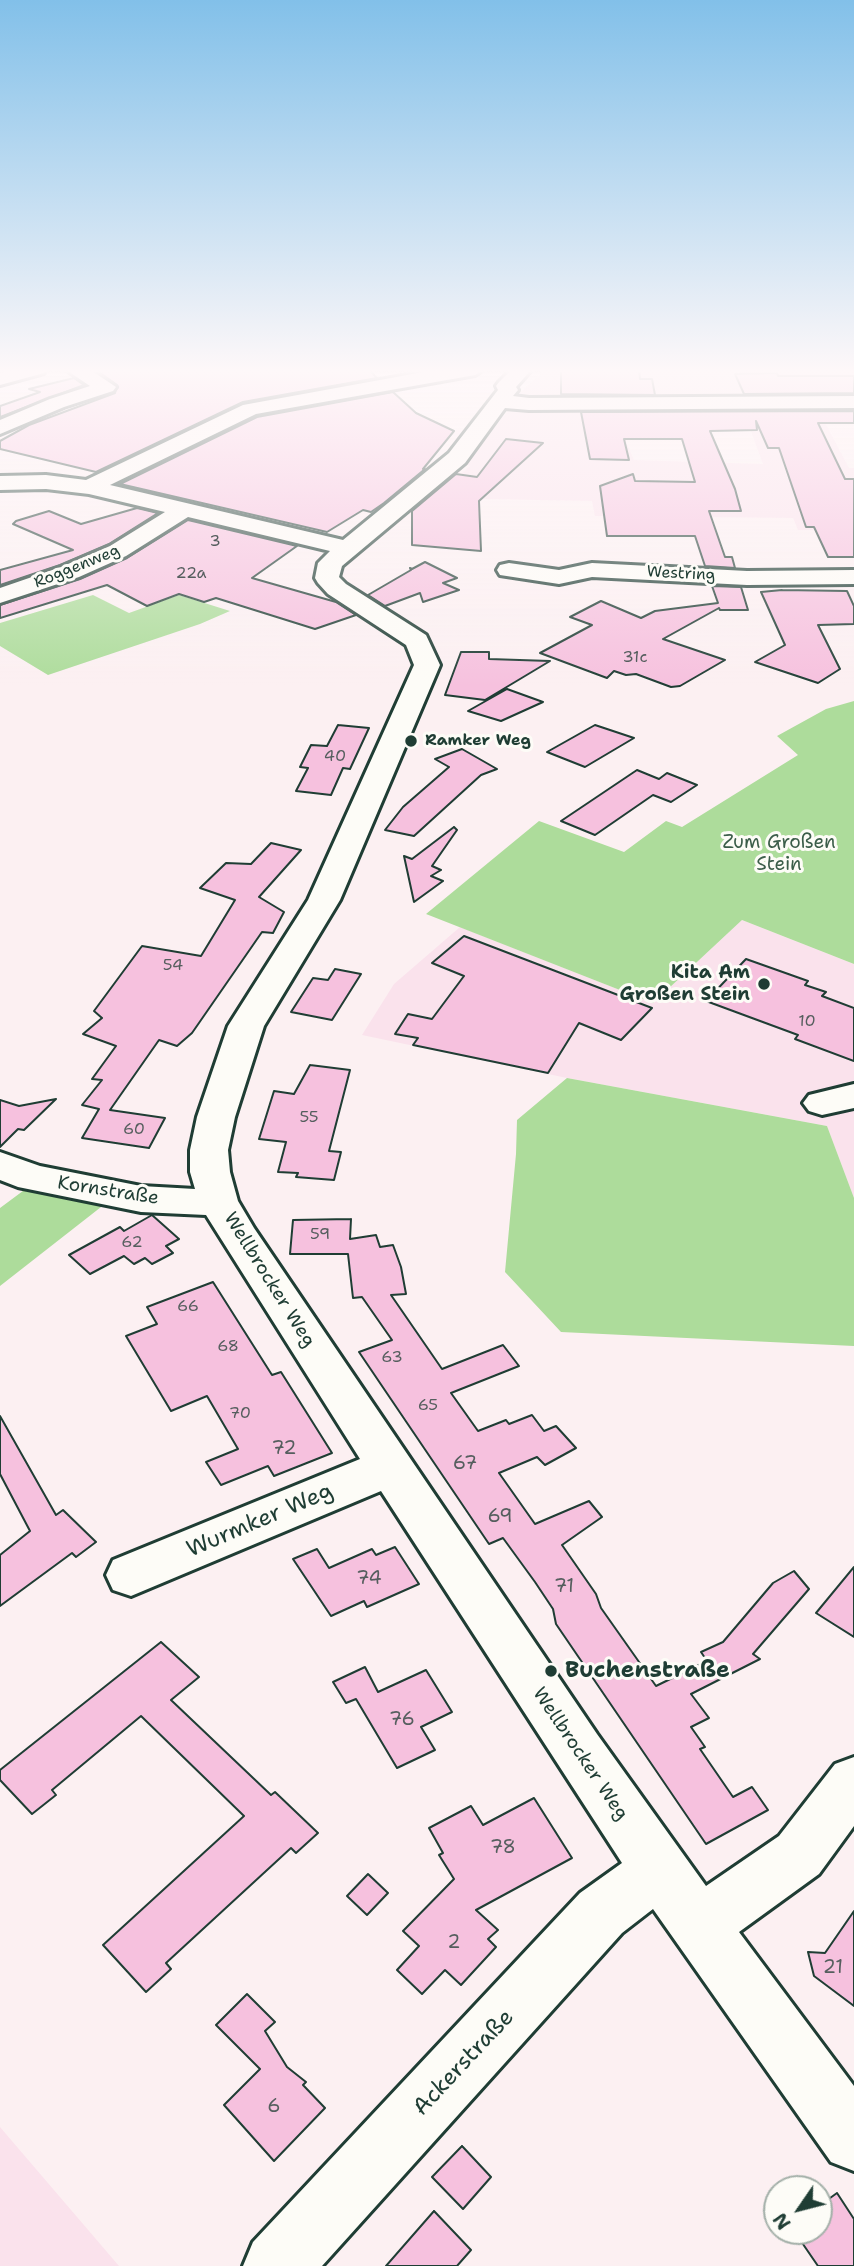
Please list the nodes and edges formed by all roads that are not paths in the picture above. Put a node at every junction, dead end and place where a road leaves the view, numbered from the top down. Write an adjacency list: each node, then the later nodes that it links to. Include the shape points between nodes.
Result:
1 (114, 475): 4 (street)
2 (438, 475): 6 (street, Wellbrocker Weg)
3 (0, 483): 4 (street)
4 (89, 487): 5 (street)
5 (186, 509): 6 (street); 9 (street, Roggenweg, via 108,556)
6 (350, 549): 11 (street, Wellbrocker Weg, via 330,563 327,578 416,640 427,665 324,900 246,1026 209,1150)
7 (509, 570): 8 (street, Westring, via 559,577 592,570 747,578)
8 (854, 577)
9 (0, 596)
10 (0, 1165): 11 (street, Kornstraße, via 44,1180 141,1199)
11 (218, 1201): 12 (street, Wellbrocker Weg)
12 (389, 1467): 13 (street, Wurmker Weg); 15 (street, Wellbrocker Weg)
13 (131, 1575)
14 (854, 1782): 16 (street, via 799,1856)
15 (659, 1870): 16 (street, Wellbrocker Weg); 18 (street, Ackerstraße, via 601,1913)
16 (699, 1926): 17 (street, Wellbrocker Weg)
17 (854, 2139)
18 (277, 2266)

